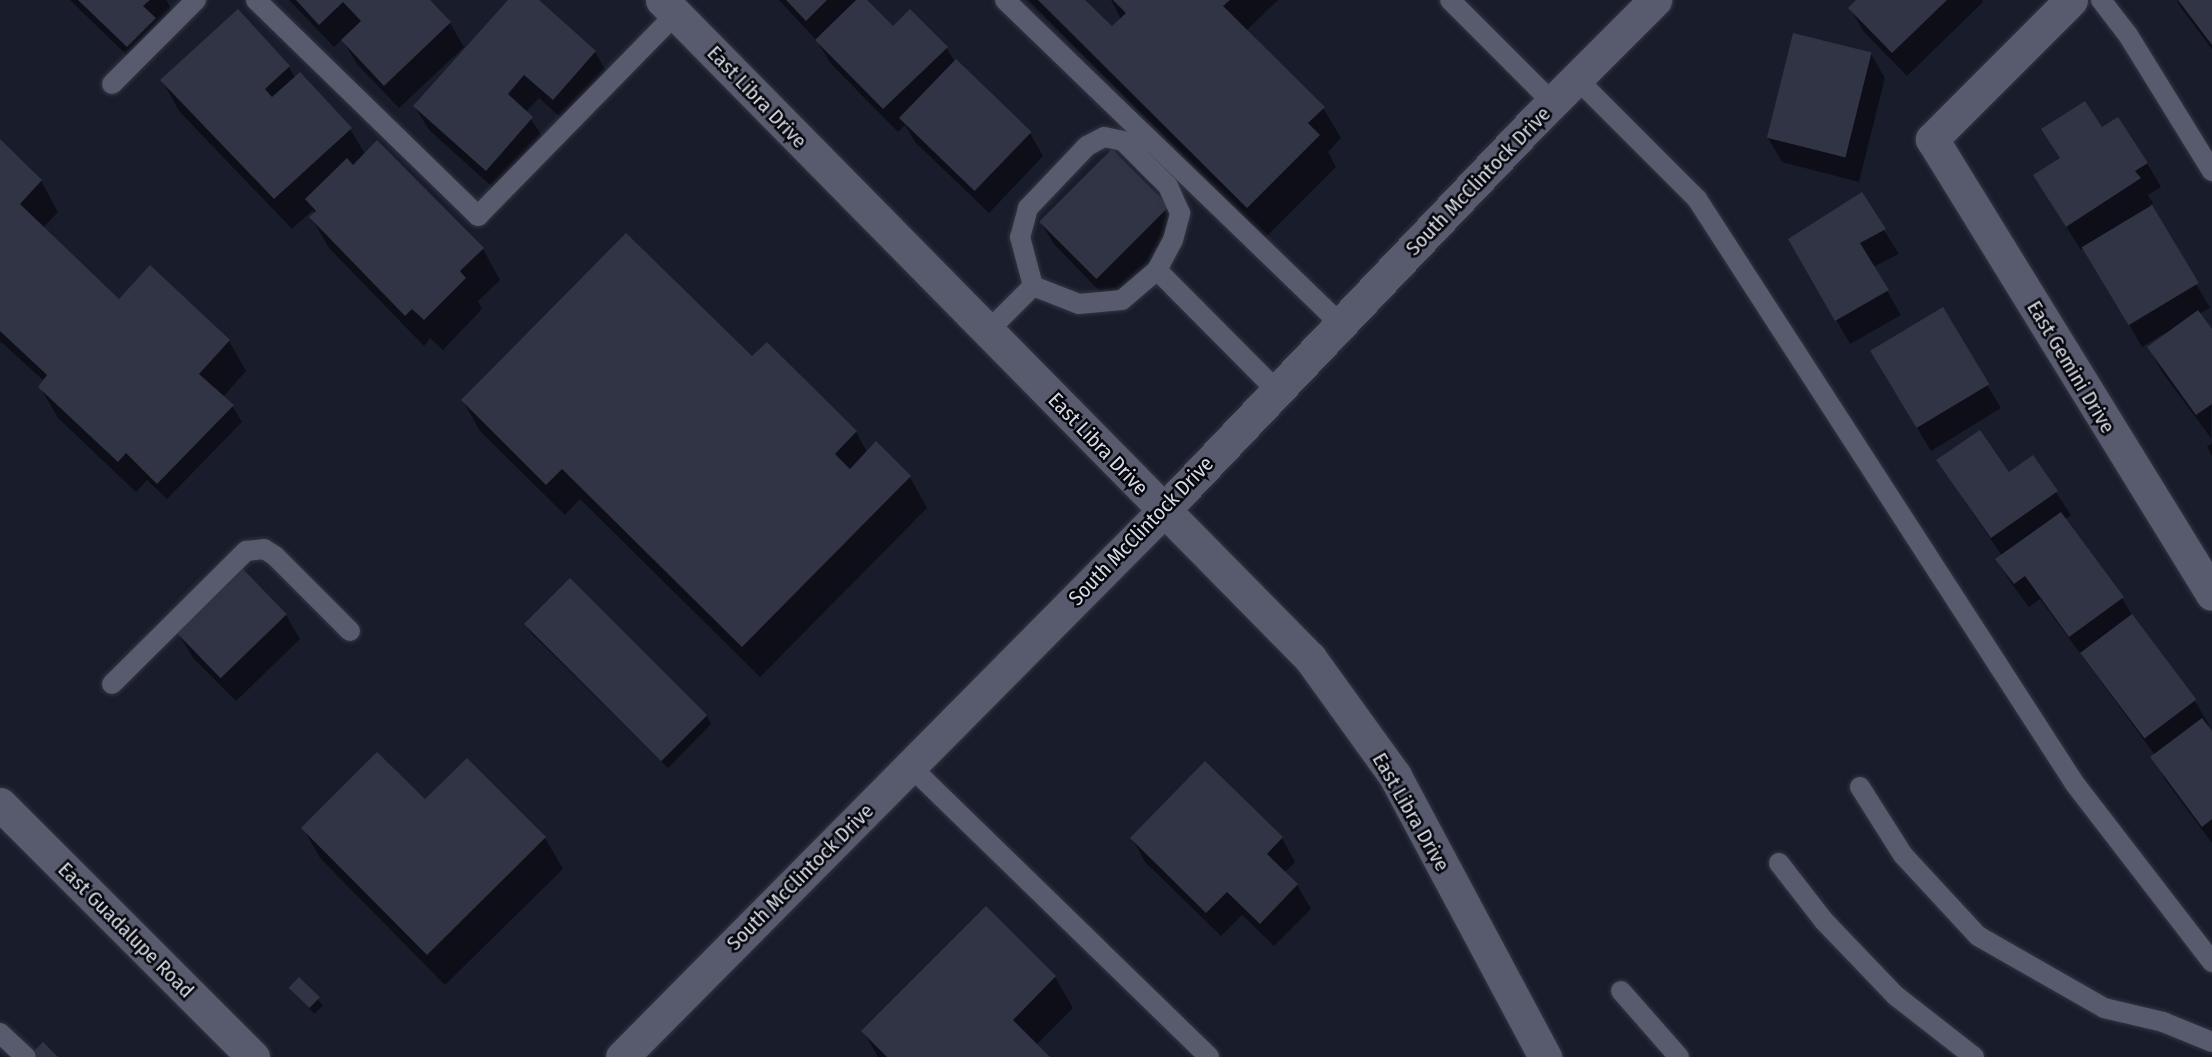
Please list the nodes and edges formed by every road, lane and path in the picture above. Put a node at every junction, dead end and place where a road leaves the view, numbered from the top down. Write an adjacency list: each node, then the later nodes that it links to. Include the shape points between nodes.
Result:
1 (196, 0): 10 (lane)
2 (256, 0): 8 (lane, via 478,216)
3 (1005, 0): 15 (lane)
4 (1450, 0): 11 (lane)
5 (1655, 0): 9 (street, South McClintock Drive)
6 (2071, 0): 19 (street, East Gemini Drive, via 1932,139)
7 (2102, 0): 12 (lane)
8 (669, 7): 16 (street, East Libra Drive)
9 (1577, 79): 11 (street, South McClintock Drive); 26 (lane, via 1697,199 2075,784)
10 (112, 84)
11 (1553, 103): 15 (street, South McClintock Drive)
12 (2212, 171)
13 (1157, 270): 14 (lane, via 1122,300 1079,304); 14 (lane, via 1173,240 1180,213 1168,186 1123,141 1104,137 1087,146 1028,208 1020,237); 17 (lane)
14 (1034, 286): 16 (lane)
15 (1340, 324): 17 (street, South McClintock Drive)
16 (988, 331): 18 (street, East Libra Drive)
17 (1277, 391): 18 (street, South McClintock Drive)
18 (1163, 511): 22 (street, South McClintock Drive); 34 (street, East Libra Drive, via 1310,658 1395,776)
19 (2212, 594)
20 (350, 631): 21 (lane, via 275,556 264,549 246,551)
21 (112, 684)
22 (910, 766): 32 (street, South McClintock Drive); 33 (lane)
23 (1860, 788): 29 (lane, via 1903,855 1978,936 2104,1008 2163,1022)
24 (0, 804): 31 (street, East Guadalupe Road)
25 (1779, 863): 36 (lane, via 1824,921 1896,996)
26 (2212, 962)
27 (1621, 991): 35 (lane)
28 (0, 1033): 30 (lane)
29 (2212, 1042)
30 (26, 1057)
31 (253, 1057)
32 (622, 1057)
33 (1209, 1057)
34 (1545, 1057)
35 (1679, 1057)
36 (1974, 1057)

